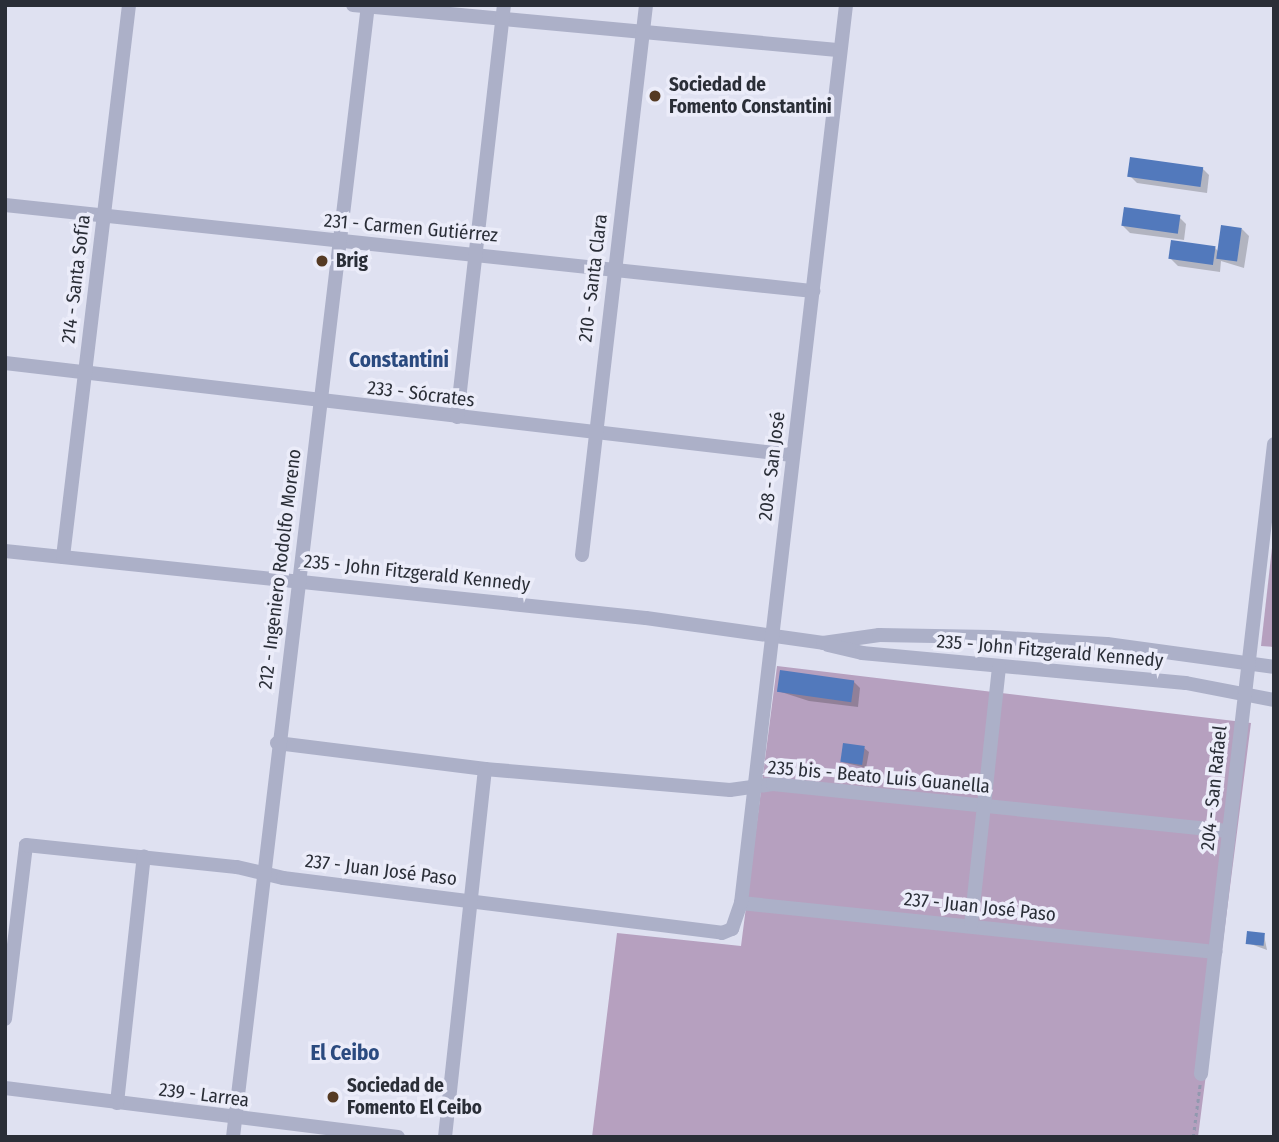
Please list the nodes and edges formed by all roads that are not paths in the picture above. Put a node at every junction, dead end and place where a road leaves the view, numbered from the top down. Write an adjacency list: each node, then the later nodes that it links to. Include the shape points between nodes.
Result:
1 (129, 5): 10 (street, 214 - Santa Sofía)
2 (504, 5): 6 (street)
3 (646, 5): 7 (street, 210 - Santa Clara)
4 (846, 5): 8 (street, 208 - San José)
5 (363, 6): 6 (street); 11 (street, 212 - Ingeniero Rodolfo Moreno)
6 (501, 22): 7 (street); 12 (street)
7 (642, 36): 8 (street); 13 (street, 210 - Santa Clara)
8 (840, 50): 14 (street, 208 - San José)
9 (5, 205): 10 (street, 231 - Carmen Gutiérrez)
10 (102, 217): 11 (street, 231 - Carmen Gutiérrez); 16 (street, 214 - Santa Sofía)
11 (339, 241): 12 (street, 231 - Carmen Gutiérrez); 17 (street, 212 - Ingeniero Rodolfo Moreno)
12 (475, 253): 13 (street, 231 - Carmen Gutiérrez); 18 (street)
13 (613, 267): 14 (street, 231 - Carmen Gutiérrez); 19 (street, 210 - Santa Clara)
14 (813, 291): 21 (street, 208 - San José)
15 (5, 363): 16 (street, 233 - Sócrates)
16 (84, 373): 17 (street, 233 - Sócrates); 24 (street, 214 - Santa Sofía)
17 (320, 401): 18 (street, 233 - Sócrates); 25 (street, 212 - Ingeniero Rodolfo Moreno)
18 (457, 417): 19 (street, 233 - Sócrates)
19 (595, 433): 21 (street, 233 - Sócrates); 23 (street, 210 - Santa Clara)
20 (1274, 444): 28 (street, 204 - San Rafael)
21 (792, 455): 26 (street, 208 - San José)
22 (5, 551): 24 (street, 235 - John Fitzgerald Kennedy)
23 (582, 555)
24 (63, 557): 25 (street, 235 - John Fitzgerald Kennedy)
25 (300, 580): 26 (street, 235 - John Fitzgerald Kennedy); 33 (street, 212 - Ingeniero Rodolfo Moreno)
26 (773, 635): 27 (street, 235 - John Fitzgerald Kennedy); 35 (street, 208 - San José)
27 (823, 643): 28 (street, 235 - John Fitzgerald Kennedy, via 879,635 991,637 1107,644); 29 (street, 235 - John Fitzgerald Kennedy, via 862,653)
28 (1247, 664): 30 (street, 235 - John Fitzgerald Kennedy); 31 (street, 204 - San Rafael)
29 (999, 667): 31 (street, 235 - John Fitzgerald Kennedy, via 1157,680); 36 (street)
30 (1274, 667)
31 (1243, 694): 32 (street, 235 - John Fitzgerald Kennedy); 37 (street, 204 - San Rafael)
32 (1274, 700)
33 (277, 743): 34 (street, 235 bis - Beato Luis Guanella); 39 (street, 212 - Ingeniero Rodolfo Moreno)
34 (485, 769): 35 (street, 235 bis - Beato Luis Guanella, via 730,790); 40 (street)
35 (756, 785): 36 (street, 235 bis - Beato Luis Guanella); 41 (street, 208 - San José)
36 (984, 806): 37 (street, 235 bis - Beato Luis Guanella); 42 (street)
37 (1228, 831): 45 (street, 204 - San Rafael)
38 (144, 856): 39 (street, 237 - Juan José Paso); 44 (street, 237 - Juan José Paso, via 26,845); 49 (street)
39 (261, 872): 40 (street, 237 - Juan José Paso); 50 (street, 212 - Ingeniero Rodolfo Moreno)
40 (471, 900): 43 (street, 237 - Juan José Paso, via 722,933); 53 (street)
41 (741, 903): 42 (street, 237 - Juan José Paso); 43 (street, 208 - San José)
42 (971, 925): 45 (street, 237 - Juan José Paso)
43 (732, 929)
44 (9, 941): 46 (street)
45 (1215, 952): 47 (street, 204 - San Rafael)
46 (5, 1019)
47 (1201, 1074)
48 (5, 1088): 49 (street, 239 - Larrea)
49 (117, 1103): 50 (street, 239 - Larrea)
50 (235, 1118): 51 (street, 212 - Ingeniero Rodolfo Moreno); 52 (street, 239 - Larrea)
51 (233, 1137)
52 (398, 1137)
53 (445, 1137)

